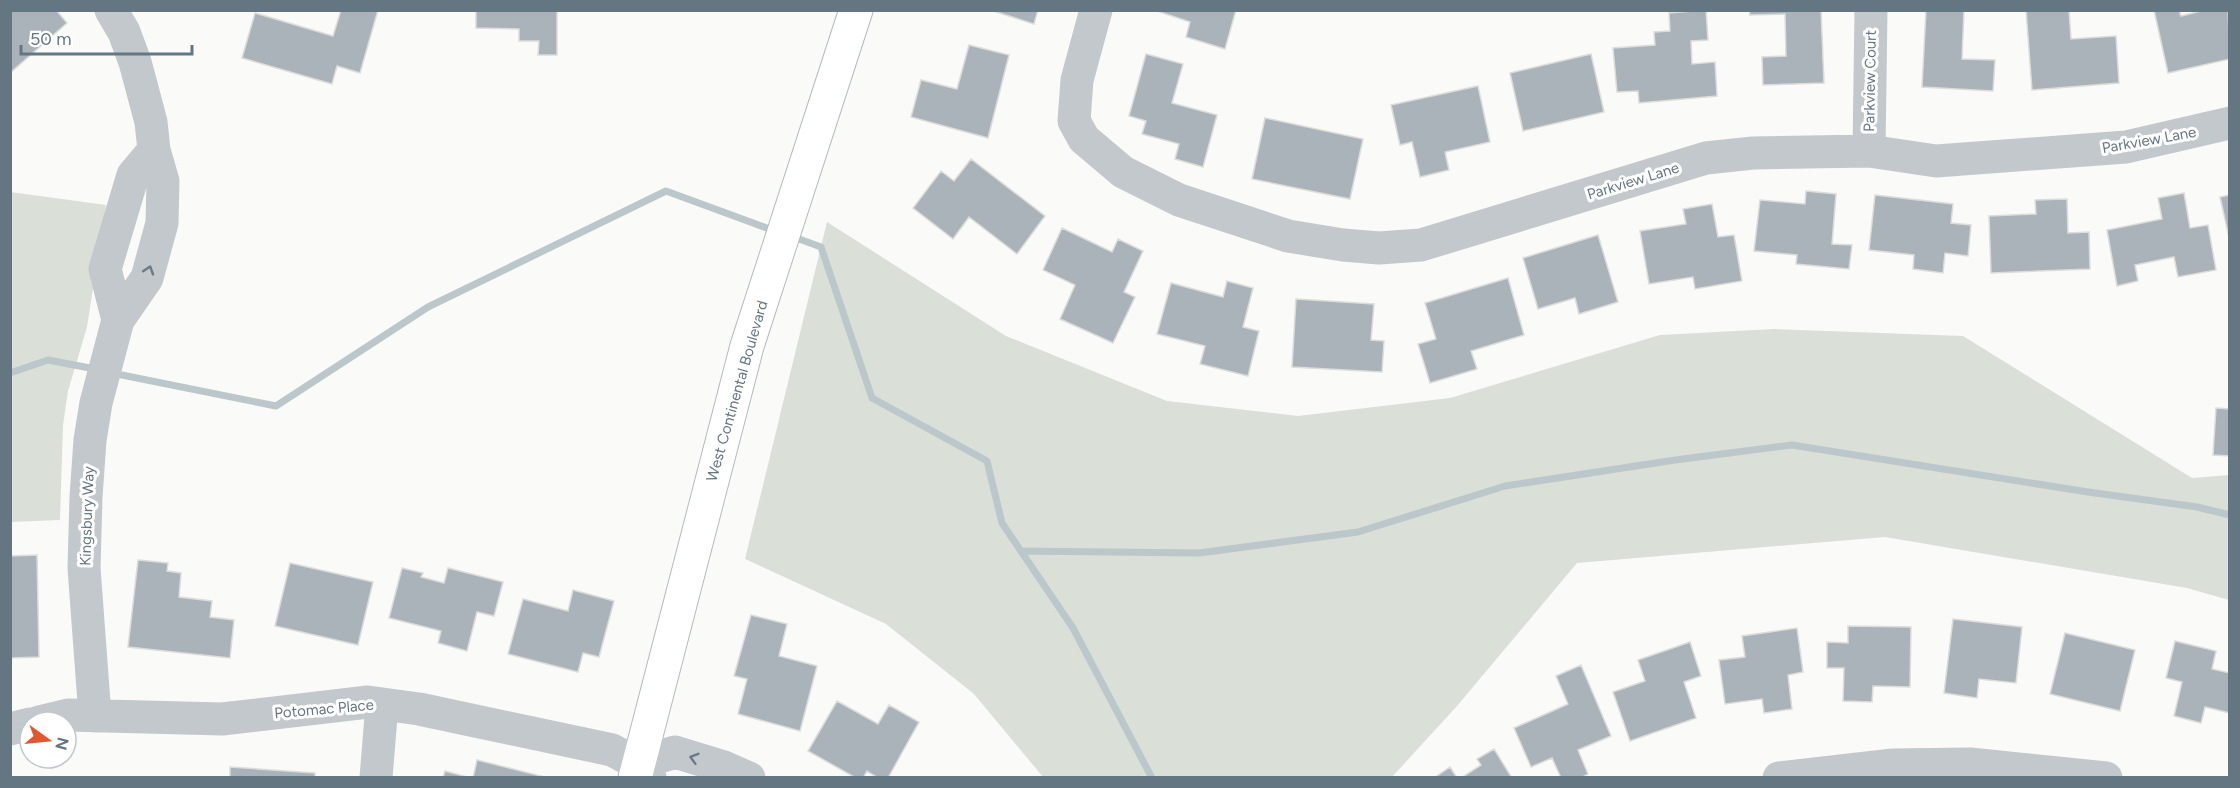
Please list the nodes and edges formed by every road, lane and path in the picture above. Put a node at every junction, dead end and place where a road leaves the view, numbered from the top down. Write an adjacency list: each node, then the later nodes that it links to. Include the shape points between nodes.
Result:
1 (111, 10): 9 (street, Kingsbury Way, via 135,62 154,150 133,175 105,269 118,320 96,404 88,463 84,568)
2 (856, 10): 10 (main road, West Continental Boulevard, via 744,357)
3 (1096, 10): 6 (street, Parkview Lane, via 1077,80 1074,121 1084,139 1123,172 1179,200 1288,236 1379,248 1420,245 1707,158 1753,153)
4 (1871, 10): 6 (street, Parkview Court)
5 (2229, 123): 6 (street, Parkview Lane, via 2126,147 1936,161)
6 (1869, 151)
7 (382, 704): 9 (street, Potomac Place, via 368,702 222,719); 10 (street, Potomac Place, via 612,750); 11 (street)
8 (78, 715): 9 (street, Potomac Place)
9 (95, 716)
10 (641, 773): 12 (street, one-way to 10, via 675,752)
11 (376, 777)
12 (749, 777)
13 (1779, 777): 14 (street, via 1893,765 1970,764)
14 (2106, 777)

